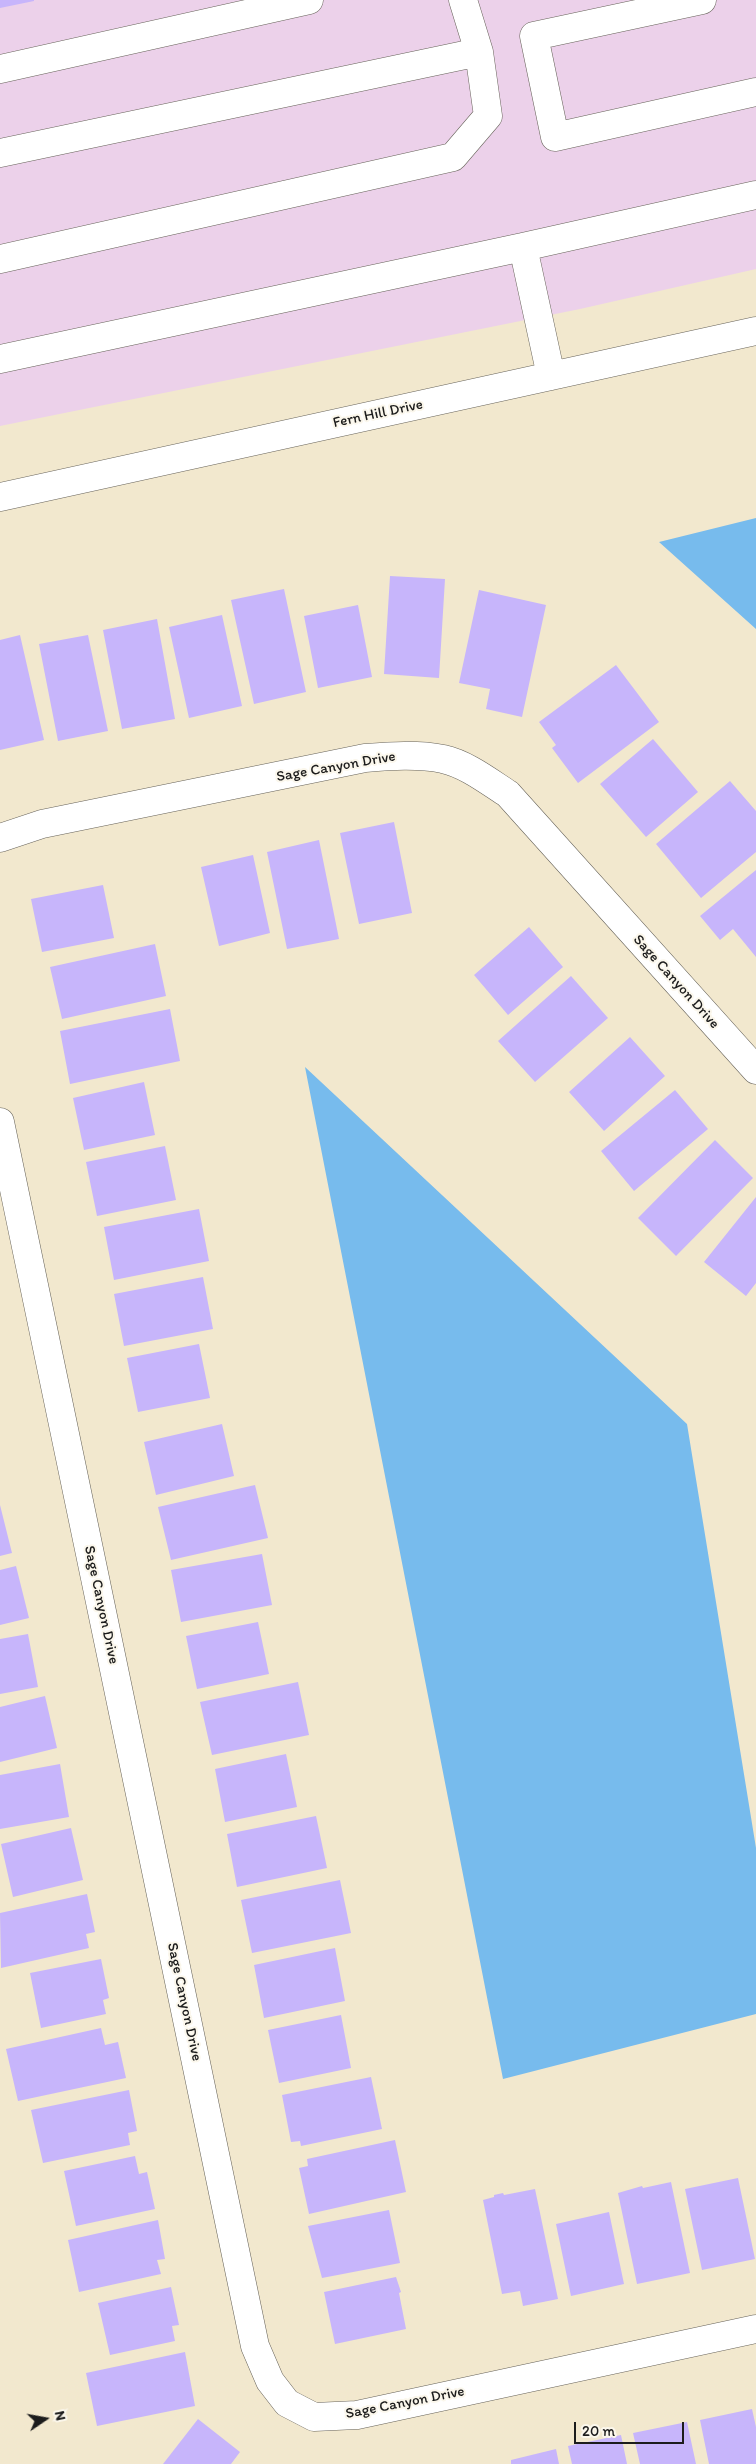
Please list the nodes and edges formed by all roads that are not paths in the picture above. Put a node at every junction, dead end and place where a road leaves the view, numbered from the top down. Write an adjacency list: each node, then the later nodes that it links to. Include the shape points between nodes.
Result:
1 (309, 0): 5 (street)
2 (463, 0): 4 (street)
3 (702, 0): 6 (street, via 534,36 555,137)
4 (479, 52): 7 (street); 10 (street, via 488,116 453,157)
5 (0, 69)
6 (756, 92)
7 (0, 154)
8 (756, 195): 9 (street)
9 (523, 247): 12 (street); 13 (street)
10 (0, 260)
11 (756, 331): 13 (street, Fern Hill Drive)
12 (0, 359)
13 (551, 376): 14 (street, Fern Hill Drive)
14 (0, 497)
15 (0, 838): 16 (street, Sage Canyon Drive, via 42,824 365,758 405,755 444,759 477,774 508,794)
16 (756, 1070)
17 (0, 1122): 18 (street, Sage Canyon Drive, via 255,2346 270,2381 287,2403 314,2417 357,2415)
18 (756, 2329)

